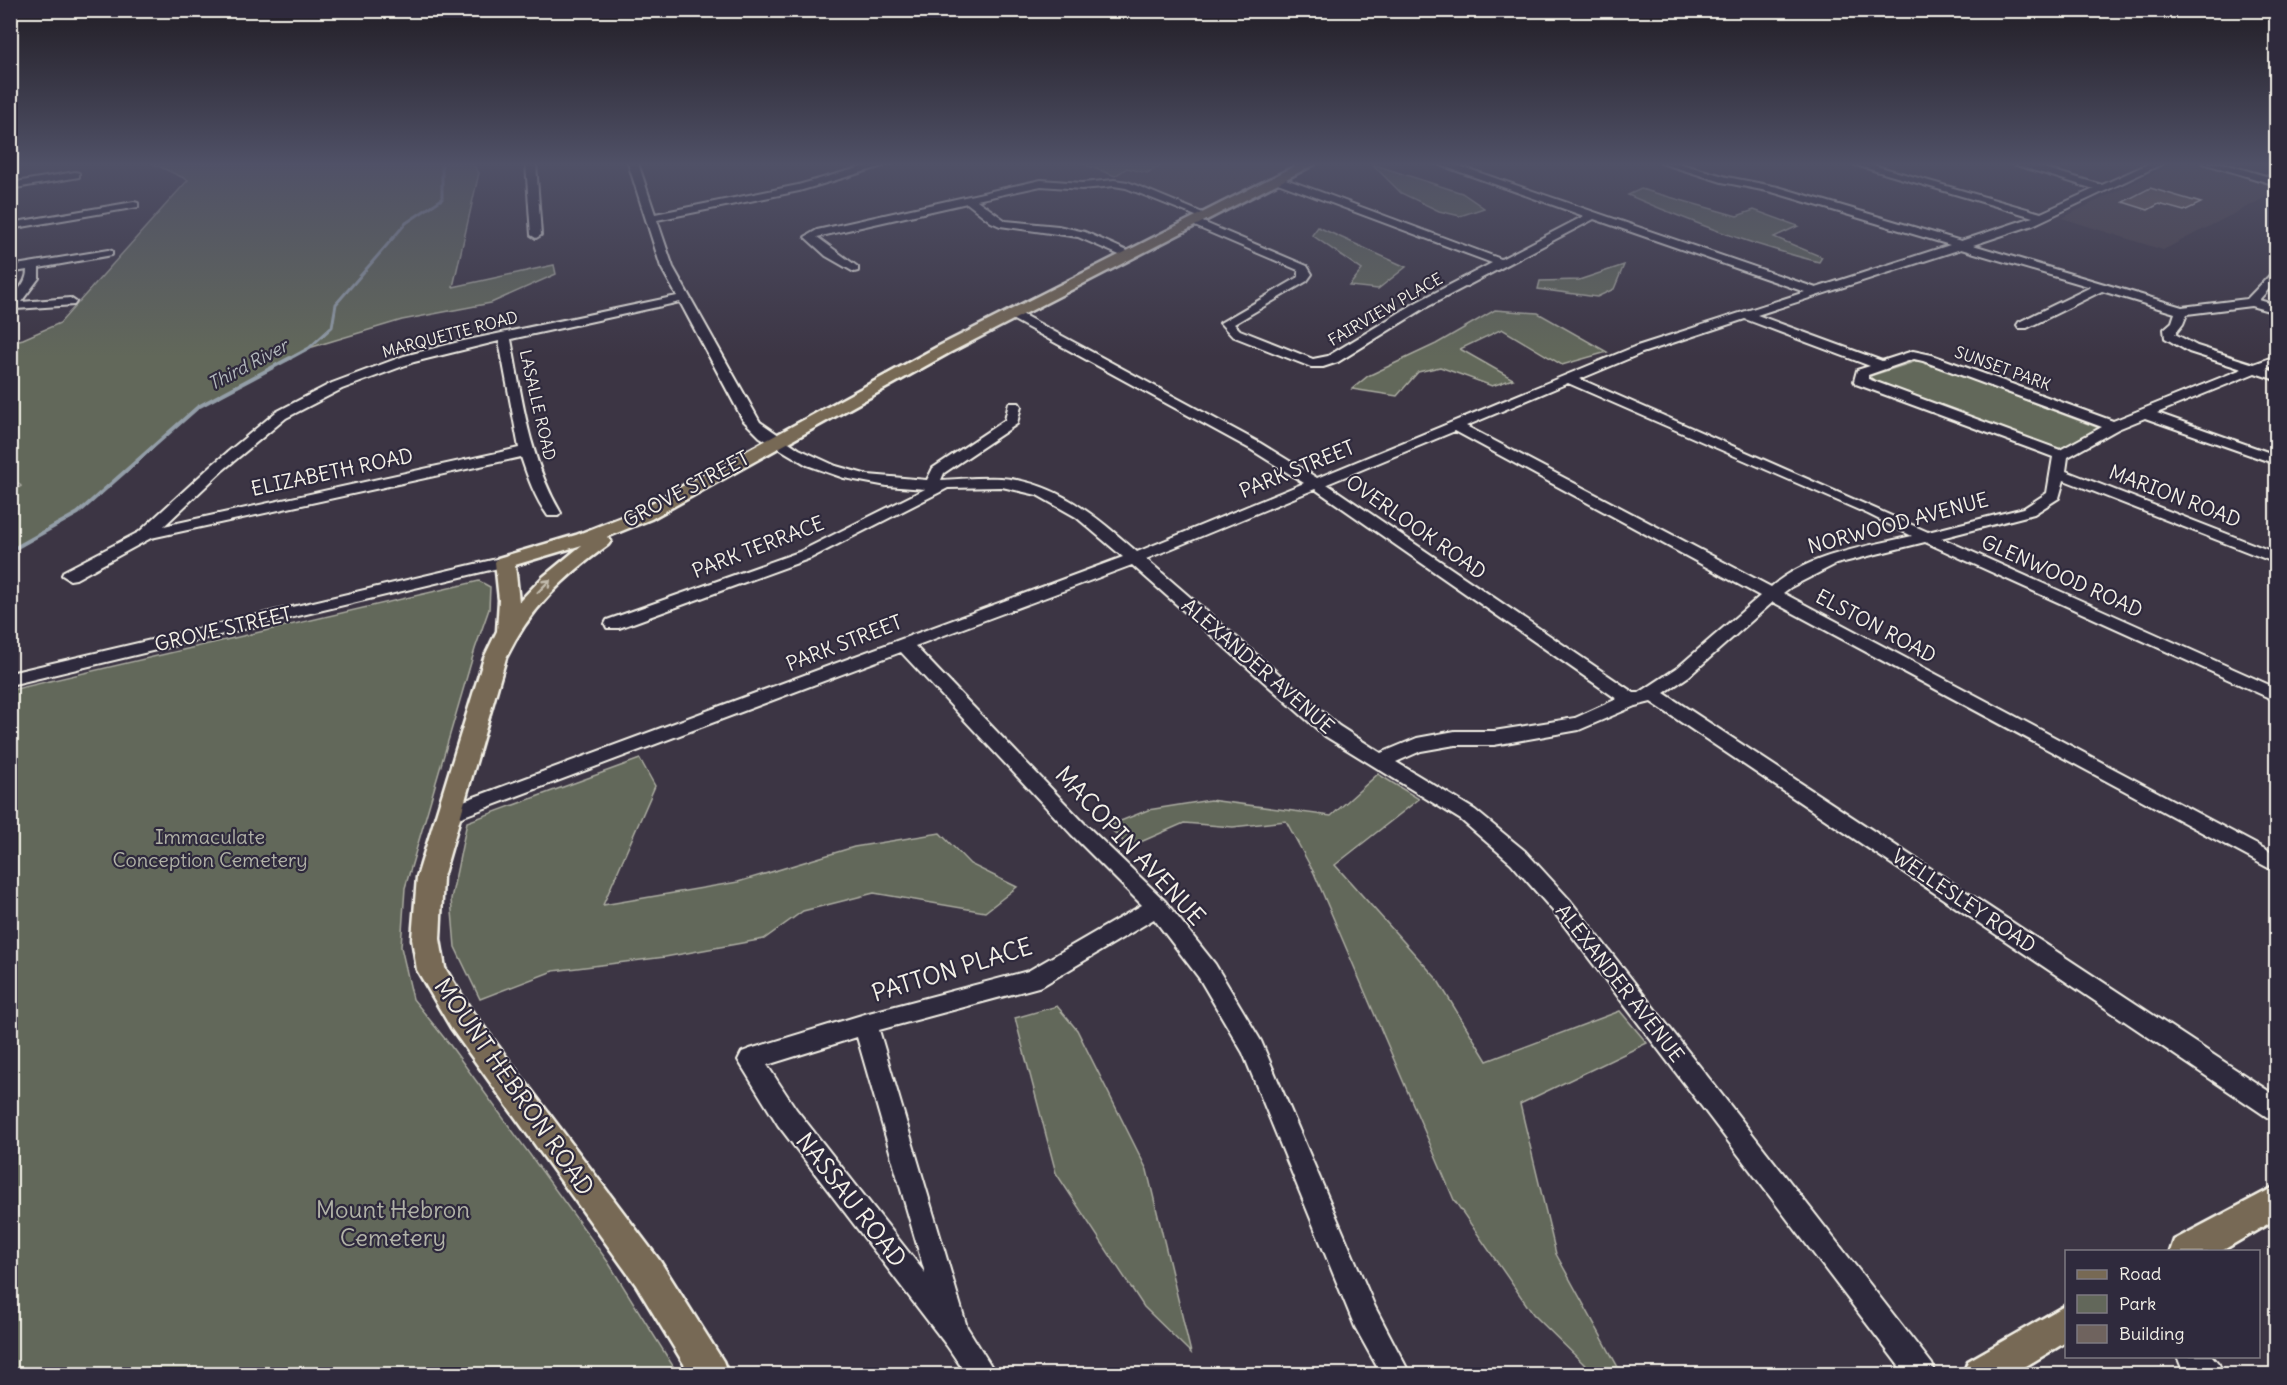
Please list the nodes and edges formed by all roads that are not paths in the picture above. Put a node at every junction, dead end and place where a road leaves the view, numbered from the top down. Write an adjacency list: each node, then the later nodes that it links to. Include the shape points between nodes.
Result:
1 (535, 228): 12 (street)
2 (655, 228): 23 (street, ALEXANDER AVENUE, via 667,267)
3 (841, 228): 18 (street, via 810,237)
4 (1043, 228): 15 (street, via 1081,234)
5 (1182, 228): 15 (main road, GROVE STREET)
6 (1217, 228): 16 (street, FAIRVIEW PLACE, via 1303,268 1303,279 1226,322 1236,333 1311,363 1333,359 1421,305)
7 (1407, 228): 16 (street)
8 (1570, 228): 16 (street, FAIRVIEW PLACE)
9 (1630, 228): 22 (street)
10 (1904, 228): 13 (street)
11 (2012, 228): 13 (street, PARK STREET)
12 (536, 235)
13 (1962, 245): 21 (street); 22 (street, PARK STREET)
14 (108, 253): 17 (street)
15 (1128, 255): 29 (main road, GROVE STREET)
16 (1502, 263)
17 (33, 266): 19 (street); 26 (street, via 33,278)
18 (854, 269)
19 (10, 270)
20 (2277, 275): 25 (street)
21 (2102, 287): 28 (street); 31 (street)
22 (1816, 292): 30 (street, PARK STREET)
23 (684, 298): 32 (street, MARQUETTE ROAD); 42 (street, ALEXANDER AVENUE, via 750,420)
24 (70, 302): 26 (street)
25 (2251, 302): 27 (street); 28 (street)
26 (12, 307)
27 (2277, 309)
28 (2182, 311): 35 (street, via 2169,335 2193,349)
29 (1012, 314): 42 (main road, GROVE STREET); 48 (street, OVERLOOK ROAD, via 1255,446)
30 (1744, 315): 34 (street); 37 (street, PARK STREET)
31 (2023, 325)
32 (504, 336): 43 (street, LASALLE ROAD); 51 (street, MARQUETTE ROAD, via 365,374 281,415)
33 (2277, 360): 35 (street)
34 (1880, 365): 41 (street, SUNSET PARK, via 1913,355 1927,358); 44 (street, SUNSET PARK, via 1862,373 1861,381)
35 (2253, 369): 36 (street); 39 (street)
36 (2277, 376)
37 (1567, 378): 40 (street, PARK STREET); 52 (street, GLENWOOD ROAD)
38 (1014, 406): 47 (street, via 1012,421 1003,429 938,471)
39 (2146, 414): 41 (street); 45 (street)
40 (1456, 426): 48 (street, PARK STREET); 57 (street, ELSTON ROAD)
41 (2114, 426): 44 (street)
42 (775, 441): 47 (street, ALEXANDER AVENUE, via 814,464 861,480); 50 (main road, GROVE STREET)
43 (527, 451): 49 (street, LASALLE ROAD, via 544,500); 51 (street, ELIZABETH ROAD)
44 (2061, 455): 46 (street, NORWOOD AVENUE)
45 (2277, 460)
46 (2058, 473): 52 (street, NORWOOD AVENUE, via 2054,495 2029,511); 54 (street, MARION ROAD)
47 (939, 484): 53 (street, ALEXANDER AVENUE, via 1001,483 1042,491 1088,517); 58 (street, PARK TERRACE, via 805,555)
48 (1317, 484): 53 (street, PARK STREET); 64 (street, OVERLOOK ROAD)
49 (553, 513)
50 (644, 515): 55 (main road, GROVE STREET, via 583,539); 59 (main road, one-way to 50, via 526,603 560,570)
51 (145, 535): 56 (street, MARQUETTE ROAD)
52 (1928, 537): 57 (street, NORWOOD AVENUE, via 1830,561 1785,583); 63 (street, GLENWOOD ROAD)
53 (1135, 558): 60 (street, PARK STREET); 65 (street, ALEXANDER AVENUE, via 1332,731)
54 (2277, 558)
55 (505, 562): 59 (main road, MOUNT HEBRON ROAD); 61 (street, GROVE STREET)
56 (70, 575)
57 (1773, 595): 62 (street, NORWOOD AVENUE); 67 (street, ELSTON ROAD)
58 (613, 624)
59 (508, 631): 66 (main road, MOUNT HEBRON ROAD, via 495,658)
60 (903, 644): 66 (street, PARK STREET); 68 (street, MACOPIN AVENUE)
61 (10, 679)
62 (1652, 694): 64 (street, NORWOOD AVENUE); 71 (street, WELLESLEY ROAD)
63 (2277, 695)
64 (1630, 700): 65 (street, NORWOOD AVENUE, via 1580,724 1494,738 1426,743)
65 (1382, 760): 80 (street, ALEXANDER AVENUE, via 1468,815 1518,857 1561,905)
66 (449, 813): 77 (main road, MOUNT HEBRON ROAD, via 430,876 426,939 431,970 461,1019 648,1273)
67 (2277, 864)
68 (1157, 907): 69 (street, PATTON PLACE, via 1034,979); 79 (street, MACOPIN AVENUE, via 1207,970 1253,1048 1365,1317)
69 (865, 1024): 70 (street, PATTON PLACE); 75 (street, NASSAU ROAD)
70 (750, 1060): 75 (street, NASSAU ROAD, via 787,1117)
71 (2277, 1109)
72 (2277, 1202): 73 (main road)
73 (2188, 1250)
74 (2065, 1323): 81 (main road)
75 (957, 1336): 78 (street, NASSAU ROAD)
76 (2193, 1358): 82 (street)
77 (710, 1374)
78 (982, 1374)
79 (1396, 1374)
80 (1922, 1374)
81 (1981, 1374)
82 (2209, 1374)

